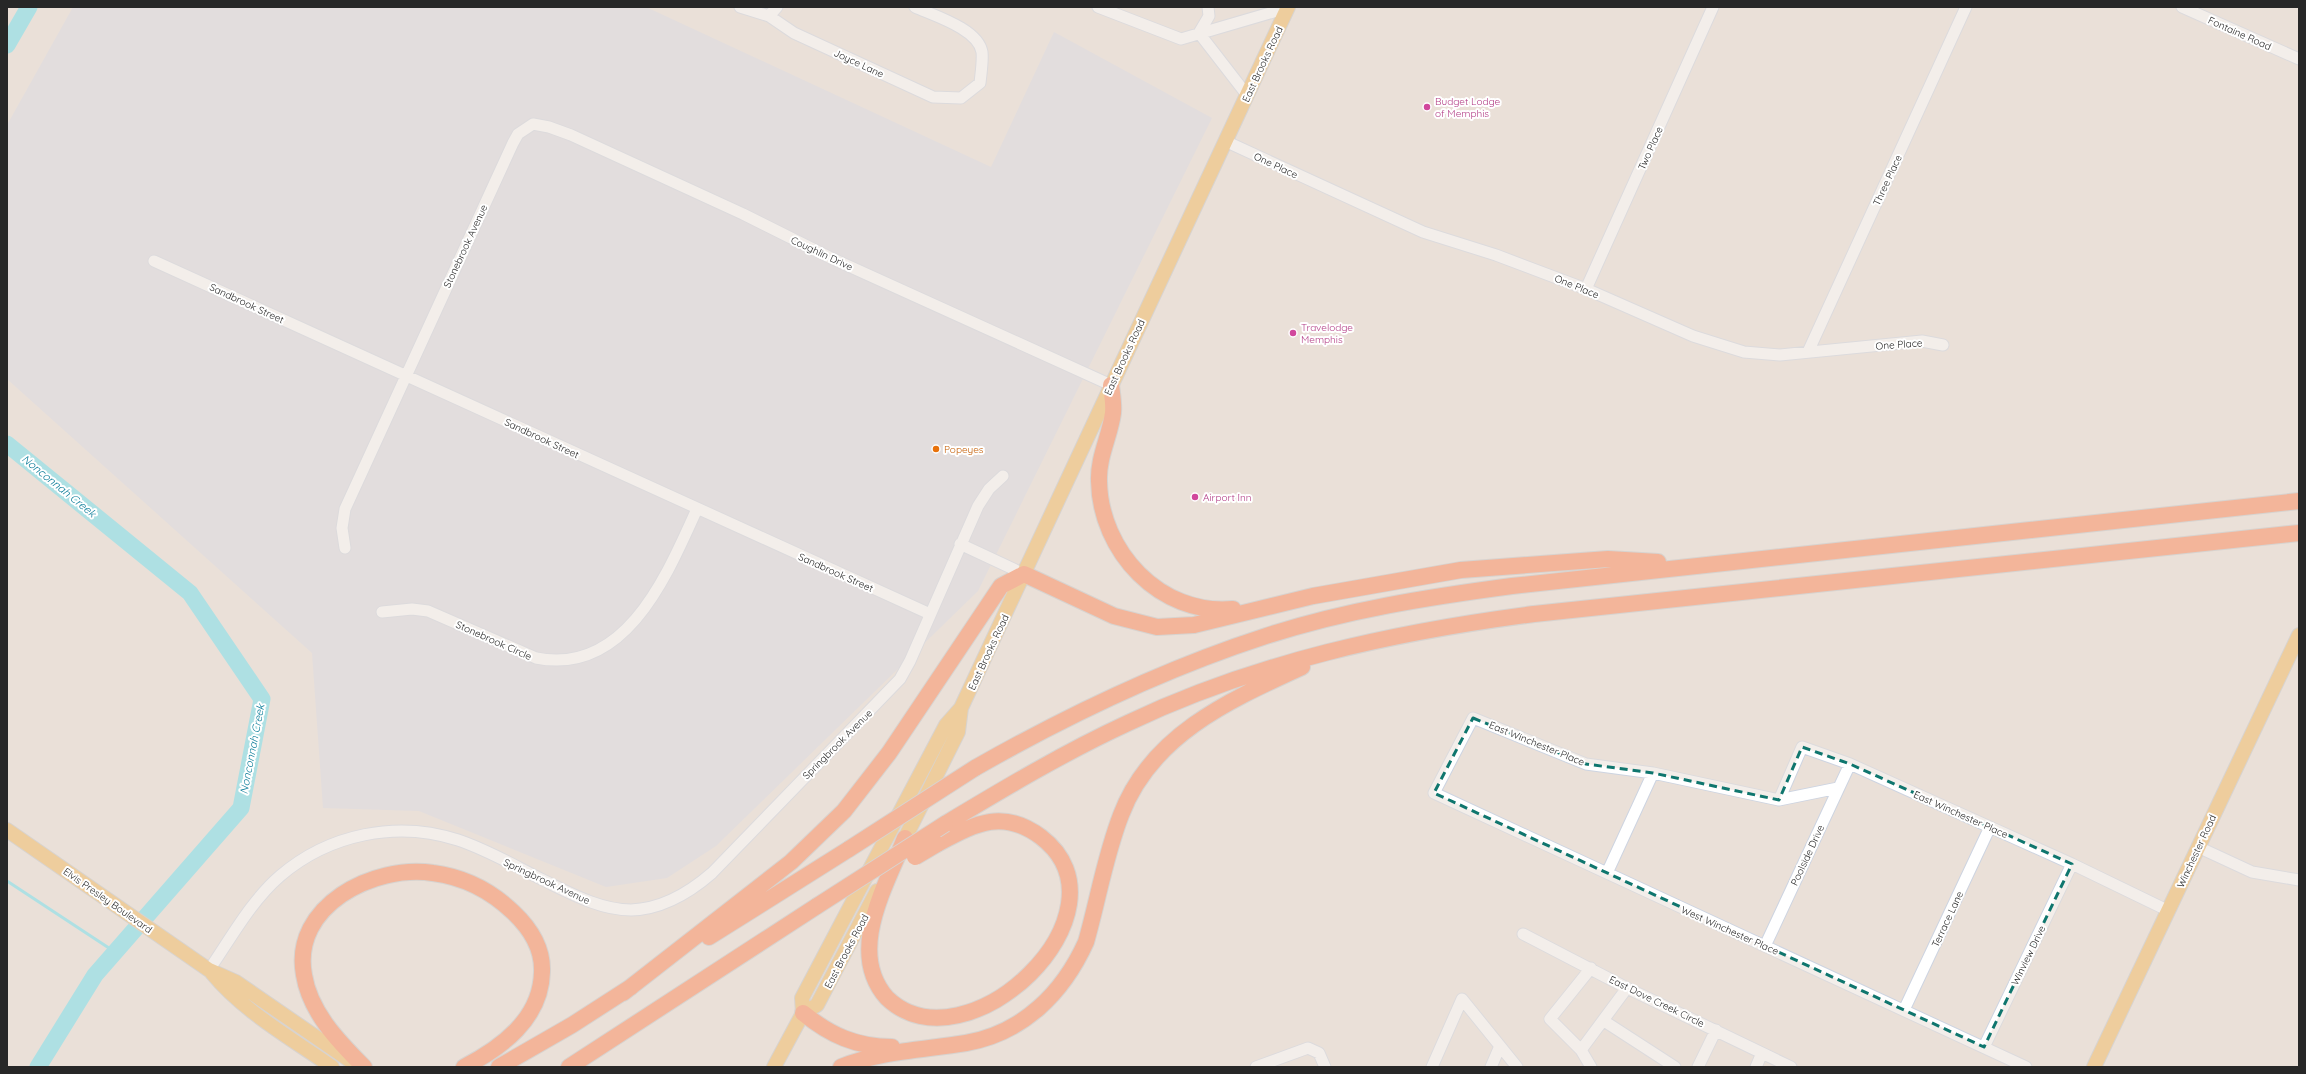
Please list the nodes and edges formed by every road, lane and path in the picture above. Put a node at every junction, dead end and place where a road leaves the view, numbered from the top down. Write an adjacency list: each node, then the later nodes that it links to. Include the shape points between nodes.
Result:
1 (740, 7): 10 (street, Joyce Lane)
2 (777, 7): 10 (street)
3 (915, 7): 10 (street, Joyce Lane, via 964,30 978,41 982,53 980,83 961,98 932,97 794,33)
4 (1098, 7): 11 (street, via 1181,39)
5 (1208, 7): 11 (street, via 1209,16)
6 (1713, 7): 17 (street, Two Place)
7 (1966, 7): 19 (street, Three Place)
8 (2182, 7): 12 (street, Fontaine Road)
9 (1288, 8): 11 (street); 13 (main road, East Brooks Road)
10 (769, 16)
11 (1199, 33): 13 (street)
12 (2299, 59)
13 (1247, 95): 15 (main road, East Brooks Road)
14 (533, 124): 20 (street, Stonebrook Avenue, via 518,134 512,143); 21 (street, Coughlin Drive, via 549,126 571,135 743,214 831,258)
15 (1225, 141): 17 (street, One Place, via 1423,232 1496,255); 21 (main road, East Brooks Road)
16 (154, 261): 20 (street, Sandbrook Street)
17 (1586, 289): 19 (street, One Place, via 1693,336 1744,352 1780,355)
18 (1943, 345): 19 (street, One Place, via 1922,342)
19 (1808, 352)
20 (405, 376): 24 (street, Sandbrook Street); 27 (street, via 345,509 342,528)
21 (1111, 385): 29 (main road, East Brooks Road); 30 (highway, via 1114,411 1100,463 1099,481 1104,516 1122,554 1146,581 1159,591 1187,604 1226,610)
22 (1003, 476): 26 (street, Springbrook Avenue, via 983,497)
23 (2299, 501): 28 (highway)
24 (697, 509): 31 (street, Stonebrook Circle, via 669,572 642,612 607,645 593,654 553,661 536,658 423,610); 32 (street, Sandbrook Street)
25 (2299, 533): 34 (highway, via 1534,614 1423,630)
26 (960, 544): 29 (street); 32 (street, Springbrook Avenue)
27 (345, 548)
28 (1700, 565): 30 (highway, via 1608,559 1521,564 1390,581); 55 (highway, bridge, via 1436,596 1309,624 1260,638 1157,676 1068,716 974,768)
29 (1024, 574): 30 (highway, via 1114,616 1157,628 1194,625); 35 (main road, East Brooks Road); 55 (highway, via 1001,586 889,753 844,811 790,862)
30 (1266, 606)
31 (382, 612)
32 (930, 614): 53 (street, Springbrook Avenue, via 906,670 890,691 712,873 682,895 650,907 630,910 610,907 576,896 459,840 427,833 378,832 331,845 290,868 259,899)
33 (2299, 635): 44 (main road, Winchester Road)
34 (1351, 646): 46 (highway, bridge, via 1237,680 1129,722 1022,778); 61 (highway, via 1222,706 1172,741 1142,776 1121,814 1086,942 1077,961 1059,987 1033,1014 1015,1026 967,1042)
35 (962, 708): 43 (main road, East Brooks Road, via 958,732); 57 (main road, East Brooks Road, via 946,724 802,998)
36 (1850, 764): 38 (street, Poolside Drive); 40 (street, East Winchester Place, via 1802,747); 41 (street, East Winchester Place)
37 (1653, 773): 39 (street, East Winchester Place, via 1586,764 1473,718); 40 (street, East Winchester Place); 47 (street)
38 (1838, 788): 40 (street, East Winchester Place); 51 (street, Poolside Drive)
39 (1434, 793): 47 (street, West Winchester Place)
40 (1779, 800)
41 (1990, 827): 45 (street, East Winchester Place); 56 (street, Terrace Lane)
42 (7, 830): 53 (main road, Elvis Presley Boulevard)
43 (905, 838): 46 (highway, bridge, via 873,924 869,948 871,970 877,984 895,1006 918,1018 946,1021 960,1019 989,1009 1018,992 1032,979 1056,943 1064,923 1069,891 1068,877 1056,852 1046,842 1020,824 1004,821 971,826 914,858); 57 (main road, East Brooks Road, via 817,1005)
44 (2198, 847): 48 (street, via 2252,872); 49 (main road, Winchester Road)
45 (2072, 864): 49 (street, East Winchester Place); 62 (street, Winview Drive)
46 (884, 865): 70 (highway, bridge)
47 (1607, 873): 51 (street, West Winchester Place)
48 (2299, 880)
49 (2169, 911): 84 (main road, Winchester Road)
50 (1523, 934): 52 (street, East Dove Creek Circle)
51 (1765, 946): 56 (street, West Winchester Place)
52 (1591, 968): 54 (street, East Dove Creek Circle); 63 (street, via 1550,1019)
53 (209, 970): 65 (main road, Elvis Presley Boulevard, via 227,991); 66 (main road, Elvis Presley Boulevard, via 236,982)
54 (1627, 988): 58 (street); 59 (street, East Dove Creek Circle)
55 (622, 993): 69 (highway)
56 (1904, 1010): 62 (street, West Winchester Place)
57 (803, 1013): 61 (highway, via 829,1032 861,1045); 71 (main road, East Brooks Road)
58 (1604, 1021): 63 (street); 79 (street)
59 (1716, 1030): 64 (street, East Dove Creek Circle); 80 (street)
60 (1500, 1046): 75 (street, via 1462,999); 76 (street); 77 (street)
61 (933, 1047): 72 (highway, via 869,1058)
62 (1984, 1047): 83 (street, West Winchester Place)
63 (1581, 1050): 78 (street)
64 (1762, 1053): 81 (street); 82 (street, East Dove Creek Circle)
65 (332, 1067)
66 (360, 1067)
67 (364, 1067): 68 (highway, via 329,1028 313,1002 303,974 307,936 318,915 342,894 376,878 416,872 432,872 452,877 485,890 502,902 529,929 541,956 542,981 531,1011 519,1028 502,1044)
68 (464, 1067)
69 (499, 1067)
70 (569, 1067)
71 (774, 1067)
72 (841, 1067)
73 (1256, 1067): 74 (street, via 1308,1048 1319,1053)
74 (1325, 1067)
75 (1432, 1067)
76 (1491, 1067)
77 (1516, 1067)
78 (1591, 1067)
79 (1675, 1067)
80 (1698, 1067)
81 (1756, 1067)
82 (1791, 1067)
83 (2026, 1067)
84 (2094, 1067)

